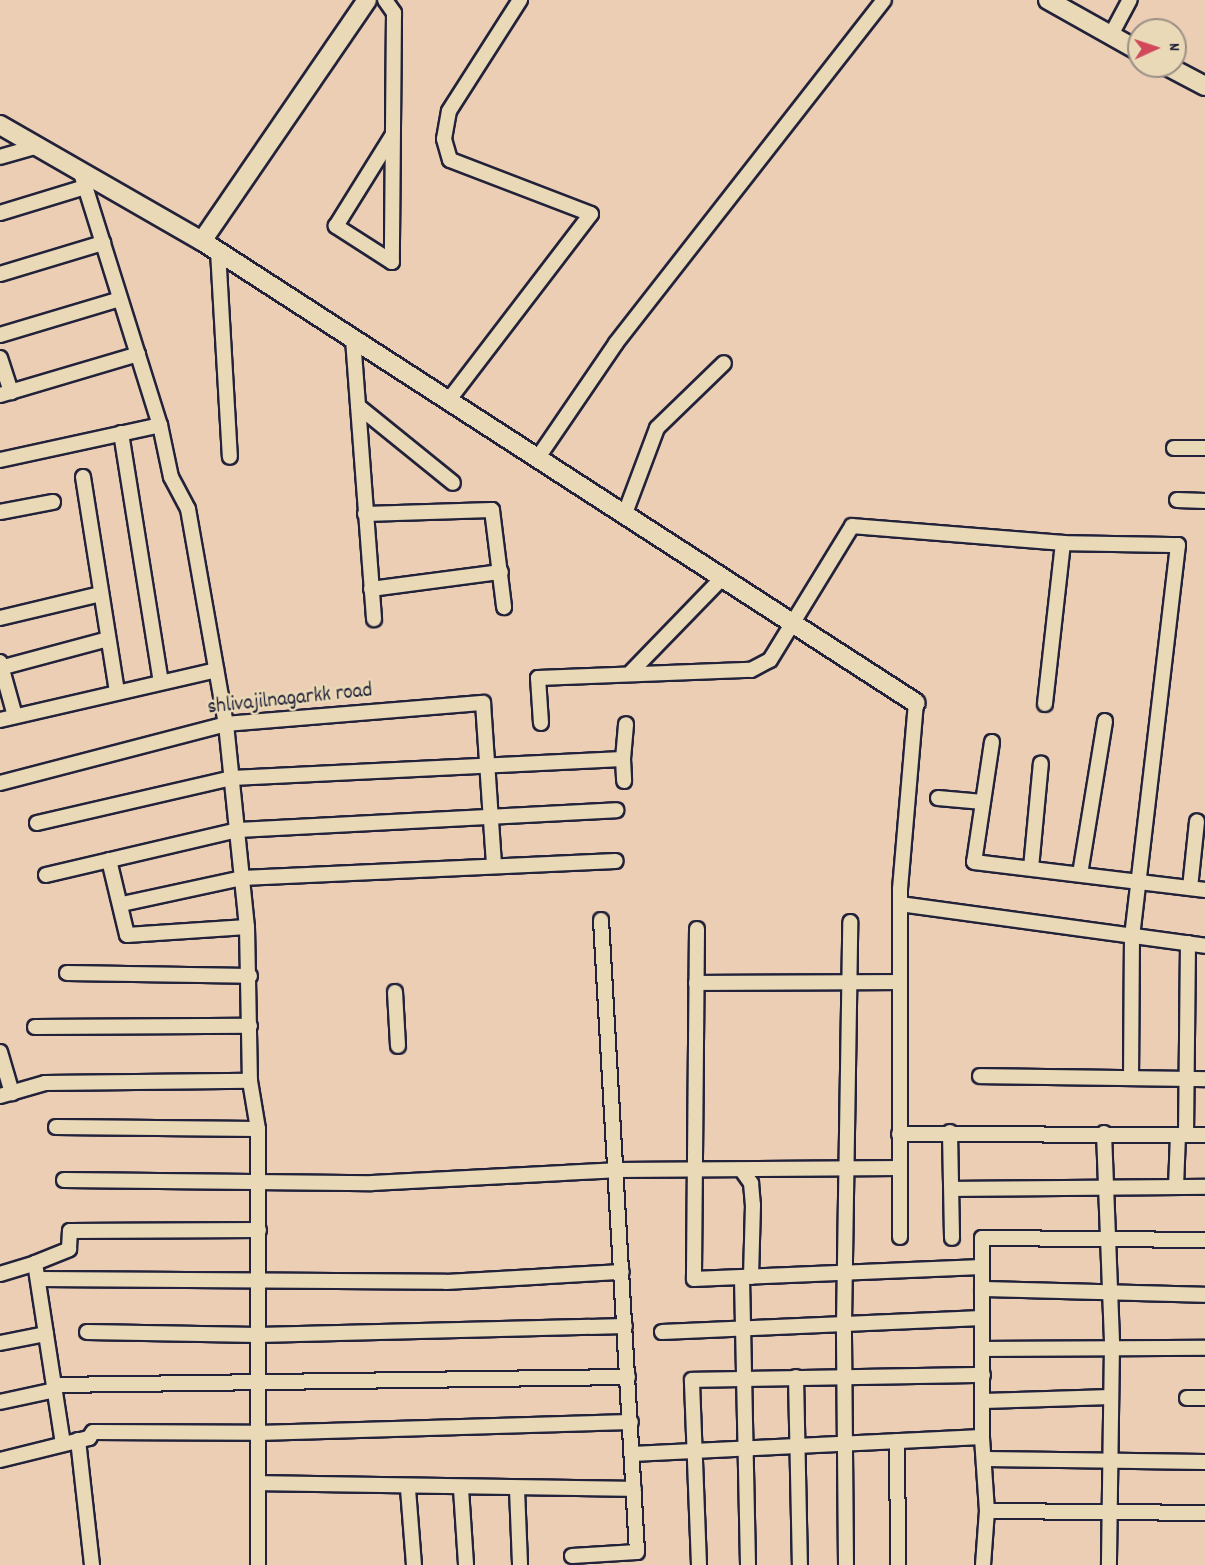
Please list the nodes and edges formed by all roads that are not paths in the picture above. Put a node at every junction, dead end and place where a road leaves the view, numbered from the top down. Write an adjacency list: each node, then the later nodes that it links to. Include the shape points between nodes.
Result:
1 (367, 0): 17 (street)
2 (386, 0): 12 (street, via 394,13)
3 (520, 0): 28 (street, via 449,111 444,139 450,160 591,214)
4 (884, 0): 35 (street, via 616,344)
5 (1050, 0): 7 (street)
6 (1130, 0): 7 (street)
7 (1111, 35): 8 (street)
8 (1127, 44)
9 (1187, 77): 10 (street)
10 (1205, 86)
11 (0, 125): 13 (street)
12 (392, 136): 12 (street, via 336,226 392,262 392,251)
13 (38, 146): 14 (street); 15 (street)
14 (0, 158)
15 (83, 178): 16 (street); 17 (street); 18 (street)
16 (0, 213)
17 (202, 241): 19 (street)
18 (103, 243): 20 (street); 21 (street)
19 (218, 251): 23 (street); 34 (street)
20 (0, 274)
21 (120, 299): 22 (street); 24 (street)
22 (0, 335)
23 (353, 339): 28 (street); 29 (street)
24 (138, 354): 27 (street); 30 (street)
25 (0, 358): 27 (street)
26 (724, 363): 44 (street, via 657,428)
27 (6, 394)
28 (448, 401): 35 (street)
29 (358, 406): 38 (street); 43 (street)
30 (160, 425): 31 (street); 56 (street, via 171,477 188,509)
31 (121, 433): 36 (street); 58 (street)
32 (1174, 448): 33 (street)
33 (1205, 448)
34 (230, 457)
35 (537, 459): 44 (street)
36 (0, 460)
37 (83, 477): 49 (street)
38 (453, 483)
39 (1177, 500): 40 (street)
40 (1205, 501)
41 (53, 502): 42 (street)
42 (0, 512)
43 (365, 514): 46 (street, via 492,510); 48 (street)
44 (624, 516): 47 (street)
45 (1063, 543): 53 (street, via 852,526); 61 (street); 89 (street, via 1178,545)
46 (501, 572): 48 (street); 50 (street)
47 (721, 579): 53 (street); 57 (street)
48 (371, 589): 52 (street)
49 (101, 594): 51 (street); 54 (street)
50 (504, 607)
51 (0, 618)
52 (374, 620)
53 (792, 626): 57 (street, via 770,660 751,670); 60 (street)
54 (108, 639): 55 (street); 59 (street)
55 (0, 666): 62 (street)
56 (216, 670): 58 (street); 66 (street)
57 (631, 672): 65 (street, via 538,678)
58 (161, 681): 59 (street)
59 (117, 692): 62 (street)
60 (916, 703): 93 (street)
61 (1045, 704)
62 (15, 716): 63 (street)
63 (0, 720)
64 (1105, 721): 86 (street)
65 (541, 723)
66 (226, 724): 71 (street, shlivajilnagarkk road, via 483,704); 72 (street); 74 (street, shlivajilnagarkk road)
67 (626, 724): 69 (street)
68 (992, 742): 76 (street)
69 (623, 759): 71 (street); 73 (street)
70 (1041, 763): 85 (street)
71 (490, 764): 72 (street); 78 (street)
72 (232, 778): 80 (street); 81 (street)
73 (624, 781)
74 (0, 783)
75 (938, 798): 76 (street)
76 (983, 802): 85 (street, via 974,861)
77 (616, 810): 78 (street)
78 (491, 817): 81 (street); 84 (street)
79 (1197, 821): 90 (street)
80 (37, 823)
81 (238, 830): 82 (street); 88 (street)
82 (109, 860): 87 (street); 92 (street)
83 (616, 861): 84 (street)
84 (494, 866): 88 (street)
85 (1030, 868): 86 (street)
86 (1080, 874): 89 (street)
87 (46, 875)
88 (242, 878): 92 (street); 96 (street)
89 (1137, 881): 90 (street); 98 (street)
90 (1190, 888): 91 (street)
91 (1205, 890)
92 (122, 904): 96 (street, via 127,935)
93 (900, 904): 98 (street); 104 (street)
94 (602, 920): 126 (street)
95 (850, 922): 103 (street)
96 (247, 927): 102 (street)
97 (697, 930): 105 (street)
98 (1132, 936): 99 (street); 112 (street)
99 (1188, 944): 100 (street); 113 (street)
100 (1205, 946)
101 (67, 973): 102 (street)
102 (250, 976): 107 (street)
103 (849, 982): 104 (street); 105 (street); 125 (street)
104 (900, 982): 121 (street)
105 (696, 983): 127 (street)
106 (395, 992): 109 (street)
107 (250, 1026): 108 (street); 115 (street)
108 (35, 1027)
109 (398, 1046)
110 (0, 1052): 116 (street)
111 (980, 1076): 112 (street)
112 (1131, 1078): 113 (street)
113 (1187, 1079): 114 (street); 122 (street)
114 (1205, 1079)
115 (250, 1081): 116 (street, via 45,1083); 118 (street)
116 (6, 1094)
117 (56, 1127): 118 (street)
118 (258, 1129): 130 (street)
119 (950, 1132): 120 (street); 121 (street); 134 (street)
120 (1104, 1133): 122 (street); 131 (street)
121 (898, 1134): 124 (street)
122 (1182, 1135): 123 (street); 132 (street)
123 (1205, 1135)
124 (899, 1168): 125 (street); 136 (street)
125 (848, 1169): 128 (street); 143 (street)
126 (616, 1170): 127 (street); 130 (street, via 372,1183); 142 (street)
127 (693, 1171): 128 (street); 145 (street, via 694,1279)
128 (743, 1172): 145 (street, via 751,1183 753,1205)
129 (64, 1180): 130 (street)
130 (258, 1180): 135 (street)
131 (1107, 1187): 132 (street); 134 (street); 138 (street)
132 (1176, 1187): 133 (street)
133 (1205, 1187)
134 (952, 1188): 137 (street)
135 (259, 1230): 140 (street, via 70,1231 69,1249); 147 (street)
136 (900, 1237)
137 (952, 1238)
138 (1109, 1239): 139 (street); 141 (street, via 982,1238); 149 (street)
139 (1205, 1240)
140 (35, 1263): 144 (street); 146 (street)
141 (981, 1267): 143 (street); 148 (street)
142 (622, 1272): 147 (street, via 446,1282); 153 (street)
143 (847, 1272): 145 (street); 152 (street)
144 (0, 1274)
145 (747, 1278): 154 (street)
146 (39, 1279): 147 (street); 157 (street)
147 (259, 1283): 158 (street)
148 (982, 1289): 149 (street); 151 (street)
149 (1110, 1294): 150 (street); 160 (street)
150 (1205, 1295)
151 (982, 1318): 152 (street); 162 (street)
152 (844, 1324): 154 (street); 163 (street)
153 (625, 1326): 158 (street); 165 (street)
154 (743, 1329): 156 (street); 167 (street)
155 (87, 1332): 158 (street)
156 (662, 1332)
157 (46, 1335): 159 (street); 169 (street)
158 (258, 1335): 168 (street)
159 (0, 1343)
160 (1112, 1345): 161 (street); 162 (street); 170 (street)
161 (1205, 1348)
162 (983, 1349): 164 (street)
163 (845, 1375): 164 (street); 166 (street); 180 (street)
164 (983, 1375): 173 (street)
165 (628, 1377): 168 (street); 175 (street)
166 (796, 1377): 167 (street); 182 (street)
167 (744, 1378): 183 (street); 184 (street, via 692,1380)
168 (258, 1384): 169 (street); 176 (street)
169 (54, 1387): 174 (street); 181 (street)
170 (1111, 1397): 173 (street); 187 (street)
171 (1188, 1398): 172 (street)
172 (1205, 1398)
173 (984, 1401): 177 (street)
174 (0, 1402)
175 (630, 1422): 176 (street); 185 (street)
176 (258, 1433): 178 (street, via 93,1432); 190 (street)
177 (982, 1437): 179 (street); 186 (street)
178 (78, 1440): 181 (street); 200 (street)
179 (897, 1441): 180 (street); 209 (street)
180 (845, 1443): 182 (street); 208 (street)
181 (63, 1444): 188 (street)
182 (797, 1446): 183 (street); 207 (street)
183 (746, 1448): 184 (street); 206 (street)
184 (695, 1451): 185 (street); 205 (street)
185 (632, 1454): 194 (street)
186 (985, 1459): 187 (street); 196 (street)
187 (1110, 1459): 189 (street); 195 (street)
188 (0, 1460)
189 (1205, 1462)
190 (258, 1483): 191 (street); 201 (street)
191 (408, 1489): 192 (street); 202 (street)
192 (461, 1489): 193 (street); 203 (street)
193 (517, 1489): 194 (street); 204 (street)
194 (634, 1489): 199 (street, via 637,1552)
195 (1110, 1510): 196 (street); 197 (street); 211 (street)
196 (987, 1511): 210 (street)
197 (1205, 1513)
198 (572, 1556): 199 (street)
199 (614, 1559)
200 (92, 1565)
201 (258, 1565)
202 (414, 1565)
203 (466, 1565)
204 (520, 1565)
205 (699, 1565)
206 (748, 1565)
207 (800, 1565)
208 (846, 1565)
209 (898, 1565)
210 (983, 1565)
211 (1109, 1565)

